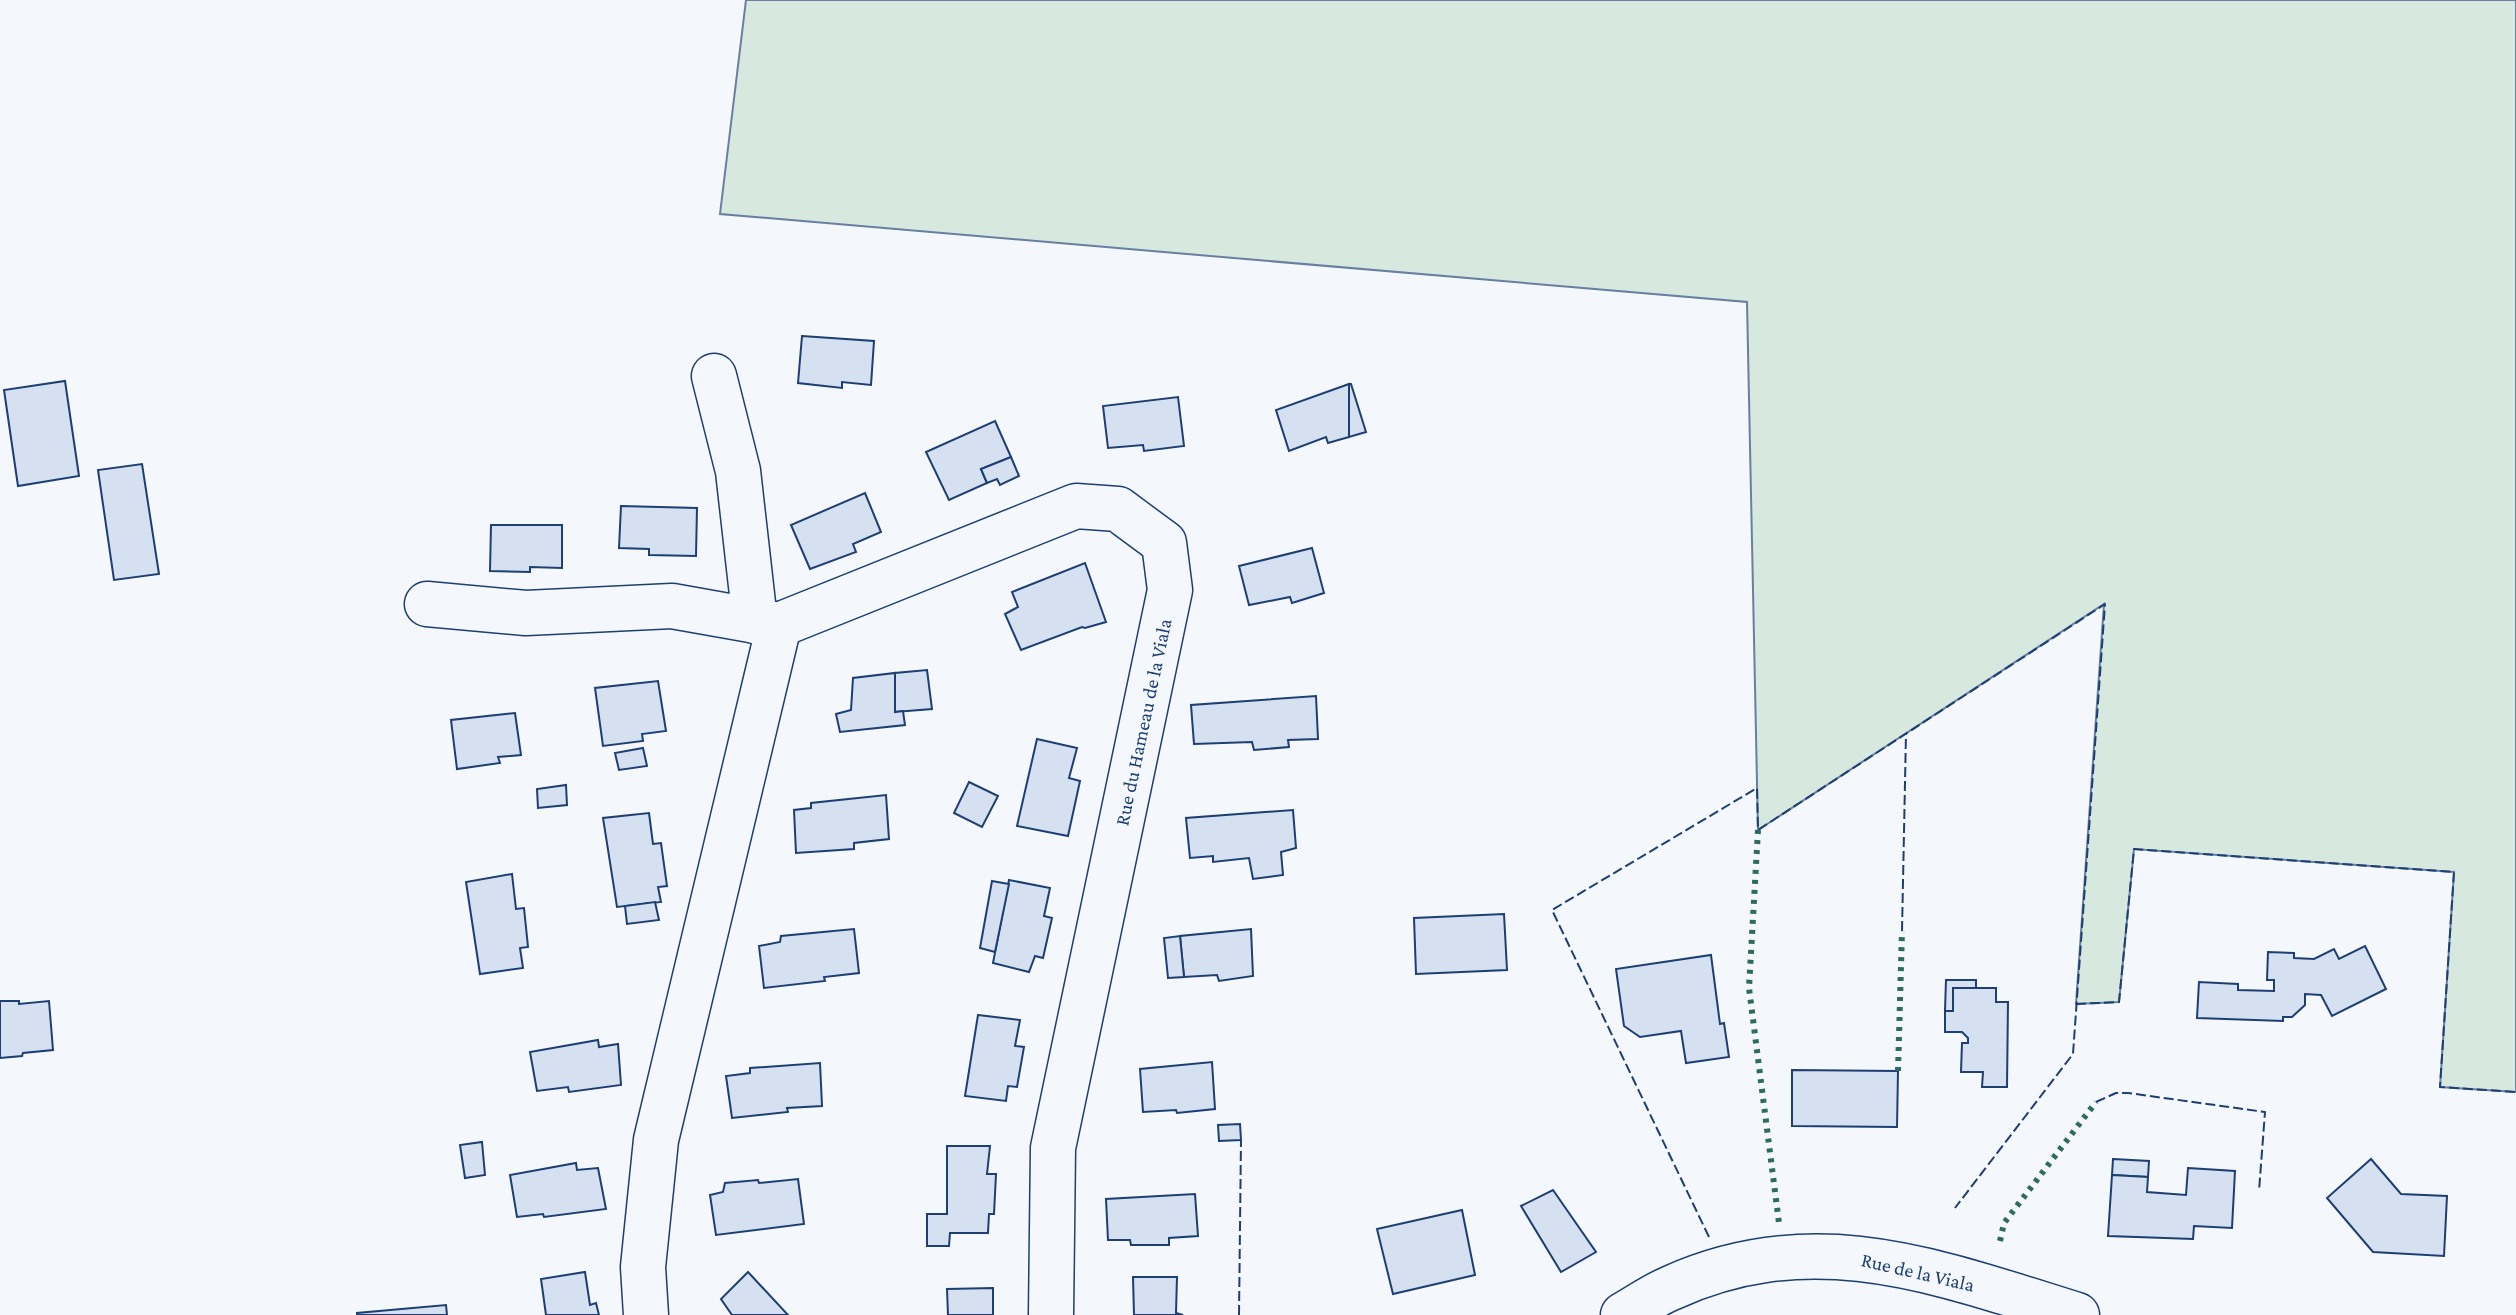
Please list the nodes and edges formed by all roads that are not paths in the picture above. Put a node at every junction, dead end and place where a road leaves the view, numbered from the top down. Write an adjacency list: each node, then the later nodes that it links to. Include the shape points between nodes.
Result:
1 (714, 376): 3 (street)
2 (427, 604): 3 (street, via 526,613 672,606)
3 (767, 623): 4 (street, via 656,1140 643,1267); 5 (street, Rue du Hameau de la Viala, via 1076,506 1118,509 1164,543 1170,590 1053,1148)
4 (646, 1315)
5 (1051, 1315)
6 (1623, 1315): 7 (street, Rue de la Viala, via 1670,1288 1722,1269 1781,1257 1860,1257 1937,1272)
7 (2077, 1315)

